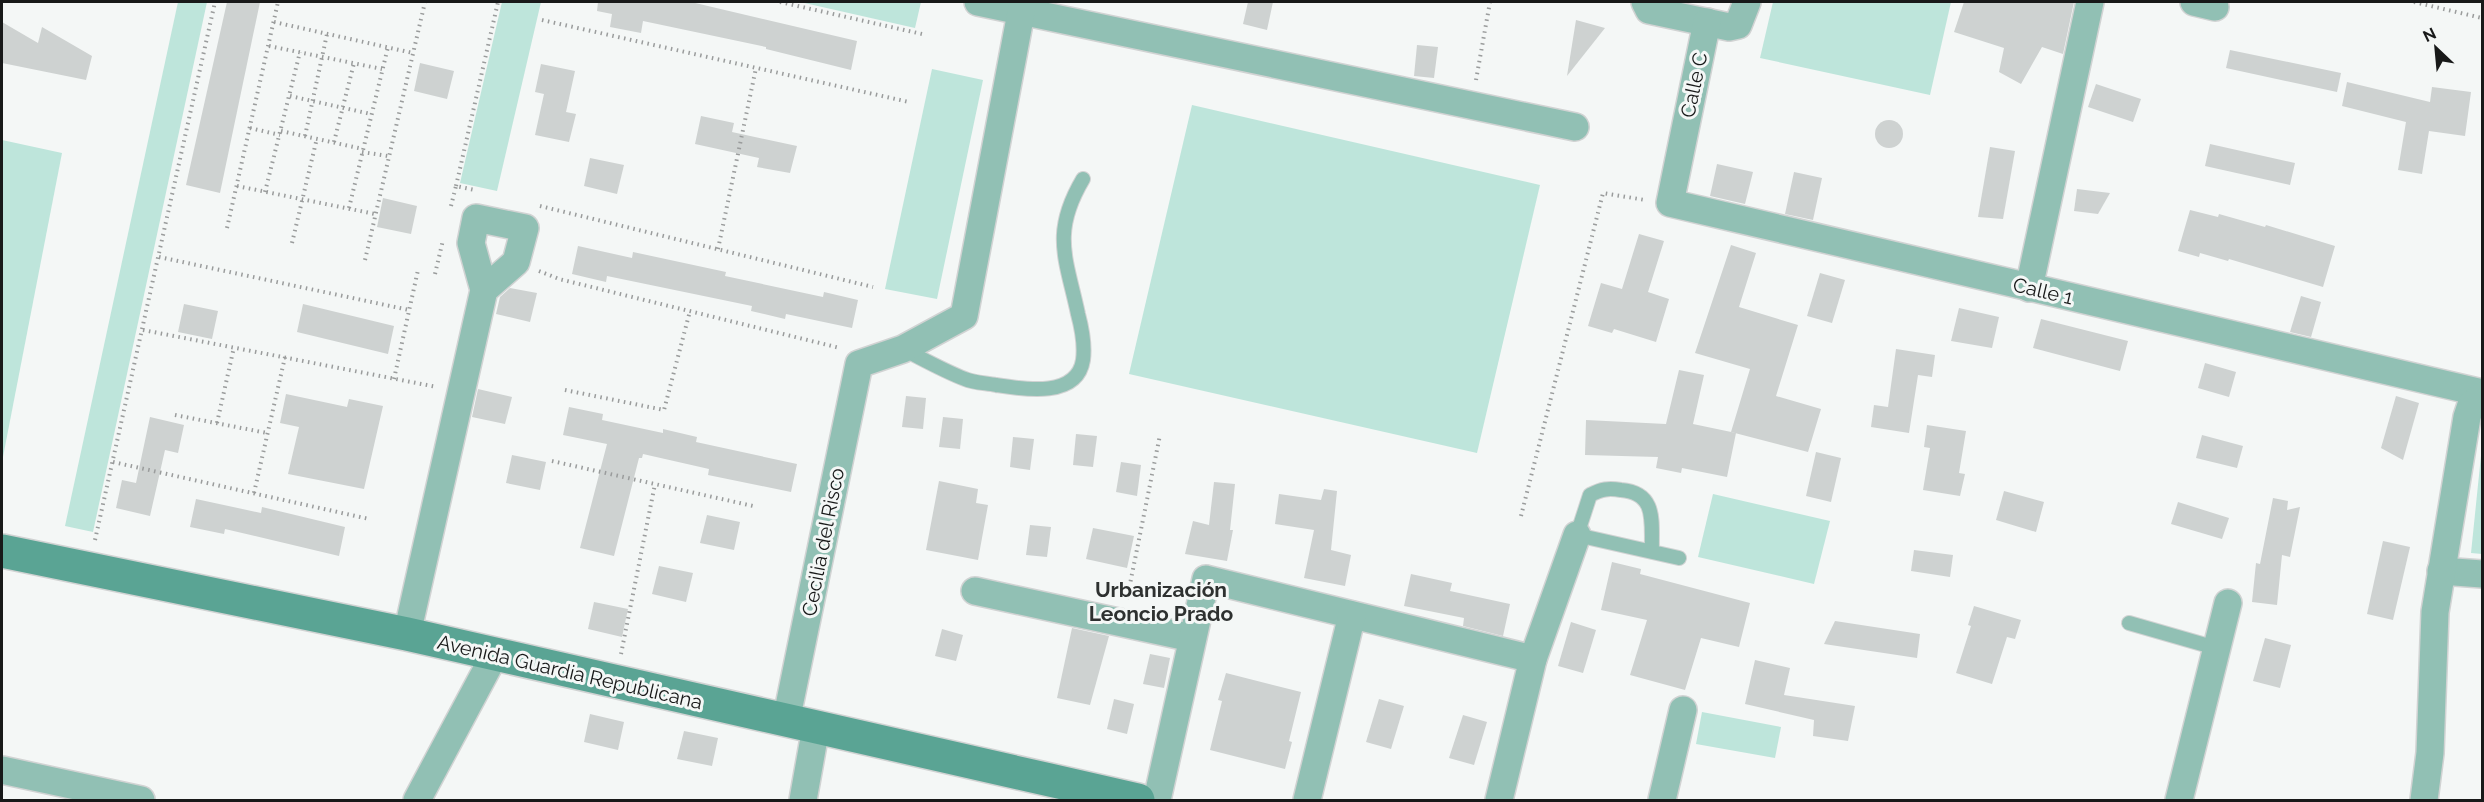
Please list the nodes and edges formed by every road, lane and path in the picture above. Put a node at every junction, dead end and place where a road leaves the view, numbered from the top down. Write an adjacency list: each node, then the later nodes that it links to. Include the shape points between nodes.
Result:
1 (215, 2): 56 (path)
2 (278, 2): 15 (path)
3 (425, 2): 22 (path)
4 (498, 2): 43 (path)
5 (780, 2): 18 (path)
6 (978, 2): 12 (street)
7 (1490, 2): 30 (path)
8 (1645, 2): 16 (street, via 1649,10)
9 (1747, 2): 16 (street, via 1738,25)
10 (2090, 2): 62 (street)
11 (2414, 2): 13 (path)
12 (1022, 7): 30 (street); 68 (street, via 964,316)
13 (2482, 18)
14 (542, 20): 25 (path)
15 (274, 22): 17 (path); 19 (path)
16 (1707, 22): 47 (street, Calle C)
17 (327, 34): 20 (path); 23 (path)
18 (922, 34)
19 (269, 46): 21 (path); 34 (path)
20 (387, 47): 22 (path); 26 (path)
21 (300, 52): 23 (path); 27 (path)
22 (413, 52): 40 (path)
23 (322, 57): 24 (path); 28 (path)
24 (354, 63): 26 (path); 31 (path)
25 (756, 68): 29 (path); 55 (path)
26 (382, 69): 32 (path)
27 (290, 96): 28 (path); 35 (path)
28 (313, 101): 31 (path); 36 (path)
29 (909, 102)
30 (1471, 105): 33 (street)
31 (343, 107): 32 (path); 38 (path)
32 (371, 114): 39 (path)
33 (1575, 127)
34 (250, 128): 35 (path); 42 (path)
35 (280, 133): 36 (path); 45 (path)
36 (305, 136): 37 (path)
37 (317, 138): 38 (path); 46 (path)
38 (334, 142): 39 (path)
39 (363, 150): 40 (path); 49 (path)
40 (388, 156): 51 (path)
41 (1083, 178): 68 (lane, via 1063,225 1064,255 1083,334 1083,362 1073,378 1052,389 1033,390 967,380)
42 (237, 186): 45 (path); 52 (path)
43 (456, 186): 44 (path); 50 (path)
44 (477, 191)
45 (265, 192): 46 (path)
46 (302, 199): 49 (path); 54 (path)
47 (1670, 203): 62 (street, Calle 1); 84 (path, via 1603,193)
48 (533, 204): 55 (path)
49 (349, 208): 51 (path)
50 (451, 208)
51 (375, 214): 57 (path)
52 (227, 228)
53 (445, 230): 60 (path)
54 (292, 243)
55 (718, 249): 61 (path)
56 (159, 257): 64 (path); 66 (path)
57 (365, 260)
58 (516, 262): 63 (street); 63 (street, via 525,228 476,218 471,243); 65 (path, via 559,279)
59 (418, 270): 64 (path)
60 (435, 274)
61 (873, 287)
62 (2029, 288): 74 (street, Calle 1)
63 (484, 290): 73 (street)
64 (409, 310): 71 (path)
65 (690, 311): 70 (path); 72 (path, via 664,410)
66 (143, 330): 67 (path); 80 (path)
67 (234, 347): 69 (path); 76 (path)
68 (903, 349): 70 (street)
69 (285, 357): 71 (path); 77 (path)
70 (854, 357): 105 (street, Cecilia del Risco)
71 (394, 378): 73 (path)
72 (565, 390)
73 (462, 391): 98 (street)
74 (2482, 394): 91 (street, via 2471,405 2467,417)
75 (175, 415): 76 (path)
76 (217, 423): 77 (path)
77 (267, 433): 82 (path)
78 (1160, 435): 96 (path)
79 (552, 461): 81 (path)
80 (112, 462): 82 (path); 87 (path)
81 (655, 484): 83 (path); 103 (path)
82 (254, 493): 85 (path)
83 (753, 506)
84 (1521, 516)
85 (369, 519)
86 (1577, 535): 89 (lane); 89 (lane, via 1590,495 1603,488 1634,491 1646,498 1650,511); 102 (street)
87 (94, 544)
88 (2, 551): 98 (street, Avenida Guardia Republicana)
89 (1652, 552): 90 (lane)
90 (1679, 558)
91 (2440, 572): 92 (street); 116 (street)
92 (2482, 574)
93 (975, 591): 96 (street)
94 (2228, 603): 100 (street)
95 (1352, 615): 99 (street, via 1206,579); 102 (street); 112 (street)
96 (1122, 622): 99 (street)
97 (2129, 623): 100 (lane)
98 (407, 634): 101 (street, Avenida Guardia Republicana)
99 (1192, 638): 111 (street)
100 (2216, 648): 115 (street)
101 (495, 654): 103 (street, Avenida Guardia Republicana); 108 (street)
102 (1533, 659): 113 (street)
103 (615, 682): 105 (street, Avenida Guardia Republicana)
104 (1683, 710): 114 (street)
105 (801, 724): 109 (street, Cecilia del Risco); 110 (street, Avenida Guardia Republicana)
106 (2, 770): 107 (street)
107 (141, 801)
108 (417, 801)
109 (803, 801)
110 (1138, 801)
111 (1157, 801)
112 (1307, 801)
113 (1499, 801)
114 (1662, 801)
115 (2179, 801)
116 (2424, 801)

